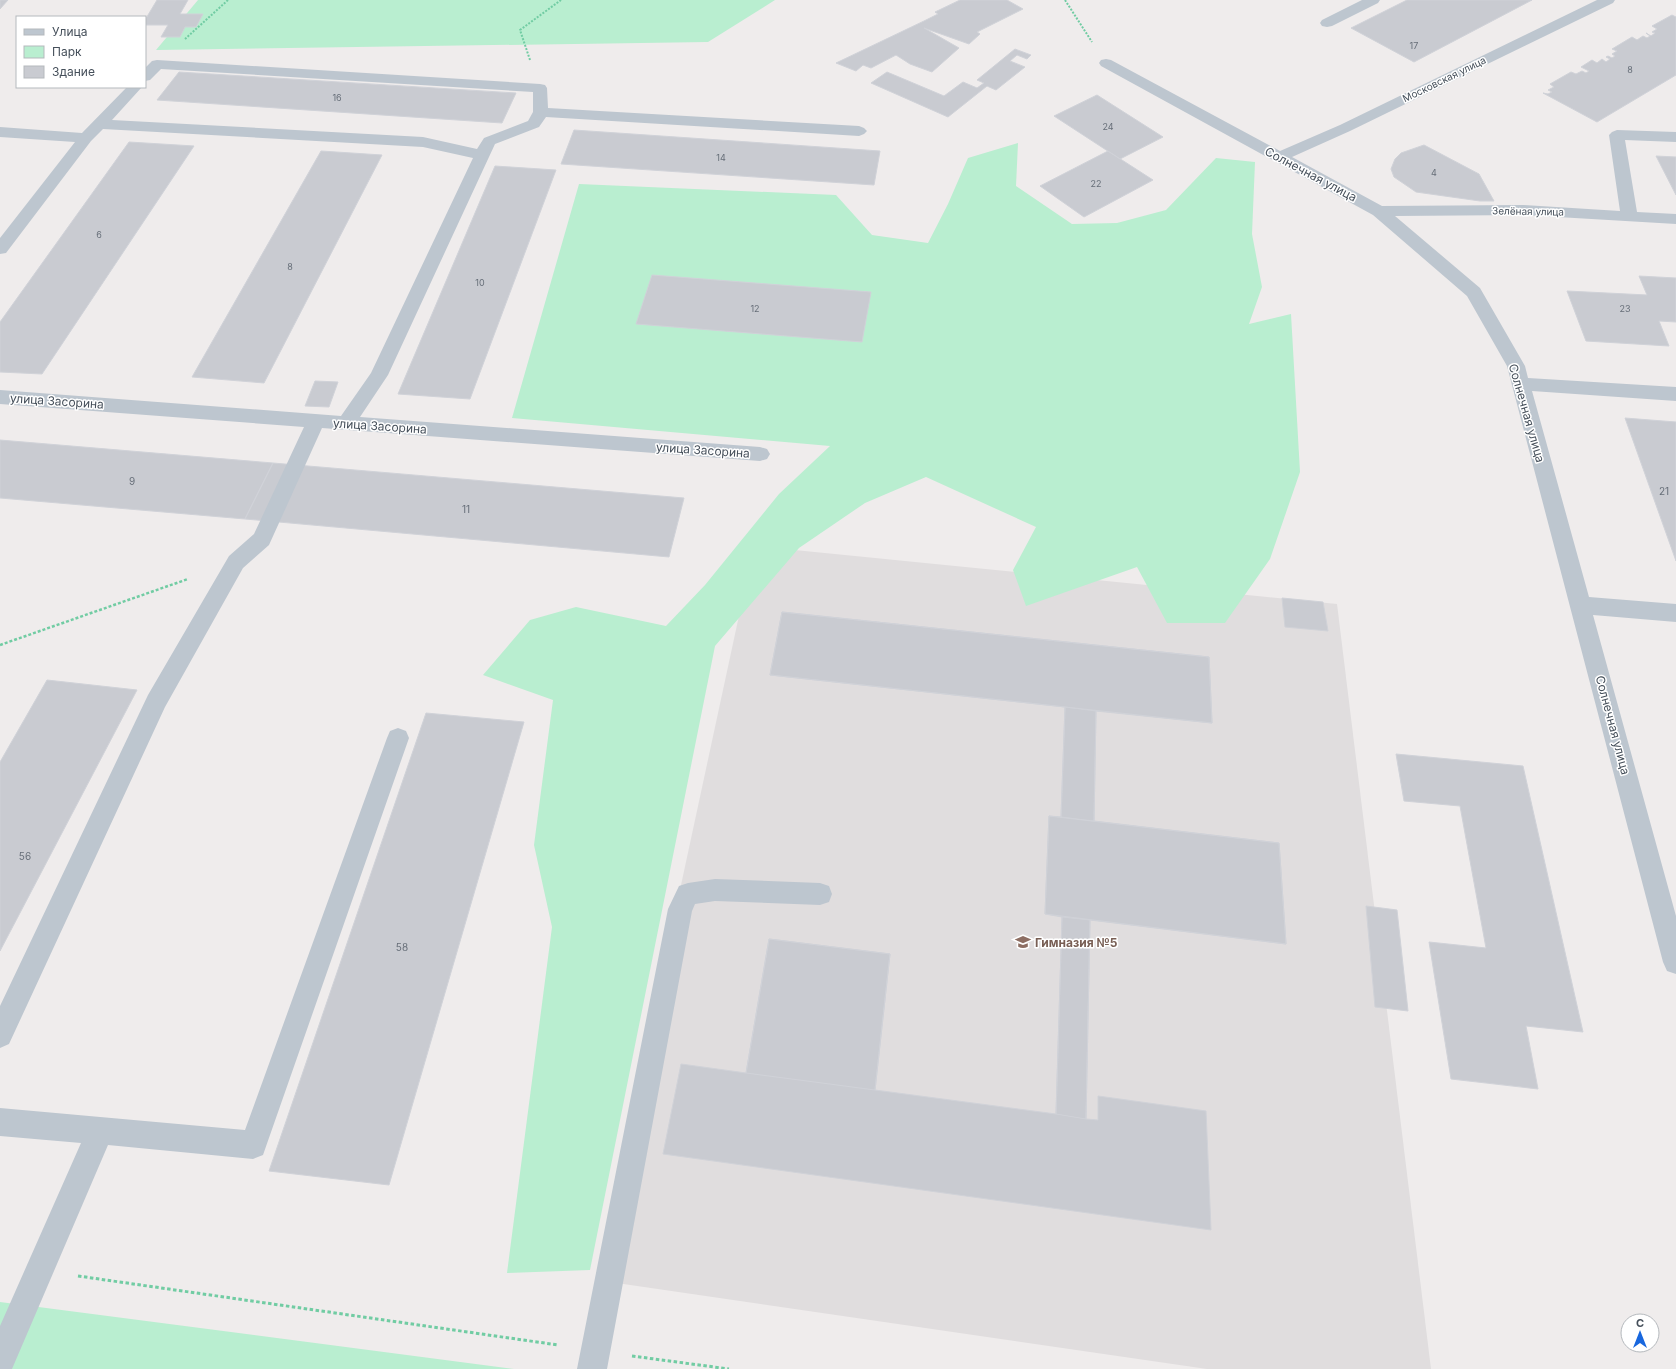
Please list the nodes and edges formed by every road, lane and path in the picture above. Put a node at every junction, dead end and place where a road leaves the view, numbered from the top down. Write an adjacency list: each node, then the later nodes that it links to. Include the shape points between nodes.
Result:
1 (228, 0): 8 (path)
2 (561, 0): 11 (path, via 520,30)
3 (1065, 0): 7 (path)
4 (1373, 0): 6 (street)
5 (1608, 0): 19 (street, Московская улица)
6 (1327, 23)
7 (1106, 63): 19 (street, Солнечная улица)
8 (158, 64): 9 (street); 11 (street)
9 (146, 76)
10 (134, 88): 13 (street)
11 (540, 88): 12 (street)
12 (541, 112): 14 (street); 18 (street, via 534,124 489,141)
13 (99, 124): 17 (street); 18 (street, via 423,142)
14 (859, 131)
15 (0, 132): 17 (street)
16 (1676, 137): 21 (street, via 1618,135)
17 (86, 138): 23 (street)
18 (483, 155): 28 (street, via 379,375)
19 (1280, 157): 20 (street, Солнечная улица)
20 (1380, 211): 21 (street, Зелёная улица, via 1524,210); 24 (street, Солнечная улица, via 1474,292 1516,366)
21 (1629, 216): 22 (street, Зелёная улица)
22 (1676, 219)
23 (0, 250)
24 (1521, 384): 25 (street); 31 (street, Солнечная улица)
25 (1676, 394)
26 (0, 397): 27 (street, улица Засорина)
27 (316, 421): 28 (street, улица Засорина); 30 (street, via 262,539)
28 (346, 423): 29 (street, улица Засорина)
29 (760, 454)
30 (236, 562): 33 (path); 37 (street, via 156,702)
31 (1580, 605): 32 (street); 36 (street, Солнечная улица)
32 (1676, 613)
33 (0, 645)
34 (398, 738): 39 (street, via 253,1145)
35 (820, 894): 41 (street, via 715,890 688,894 680,909)
36 (1676, 962)
37 (0, 1035)
38 (0, 1122): 39 (street)
39 (100, 1132): 40 (street)
40 (39, 1270): 41 (path); 42 (street)
41 (594, 1360): 43 (path)
42 (0, 1361)
43 (729, 1369)

